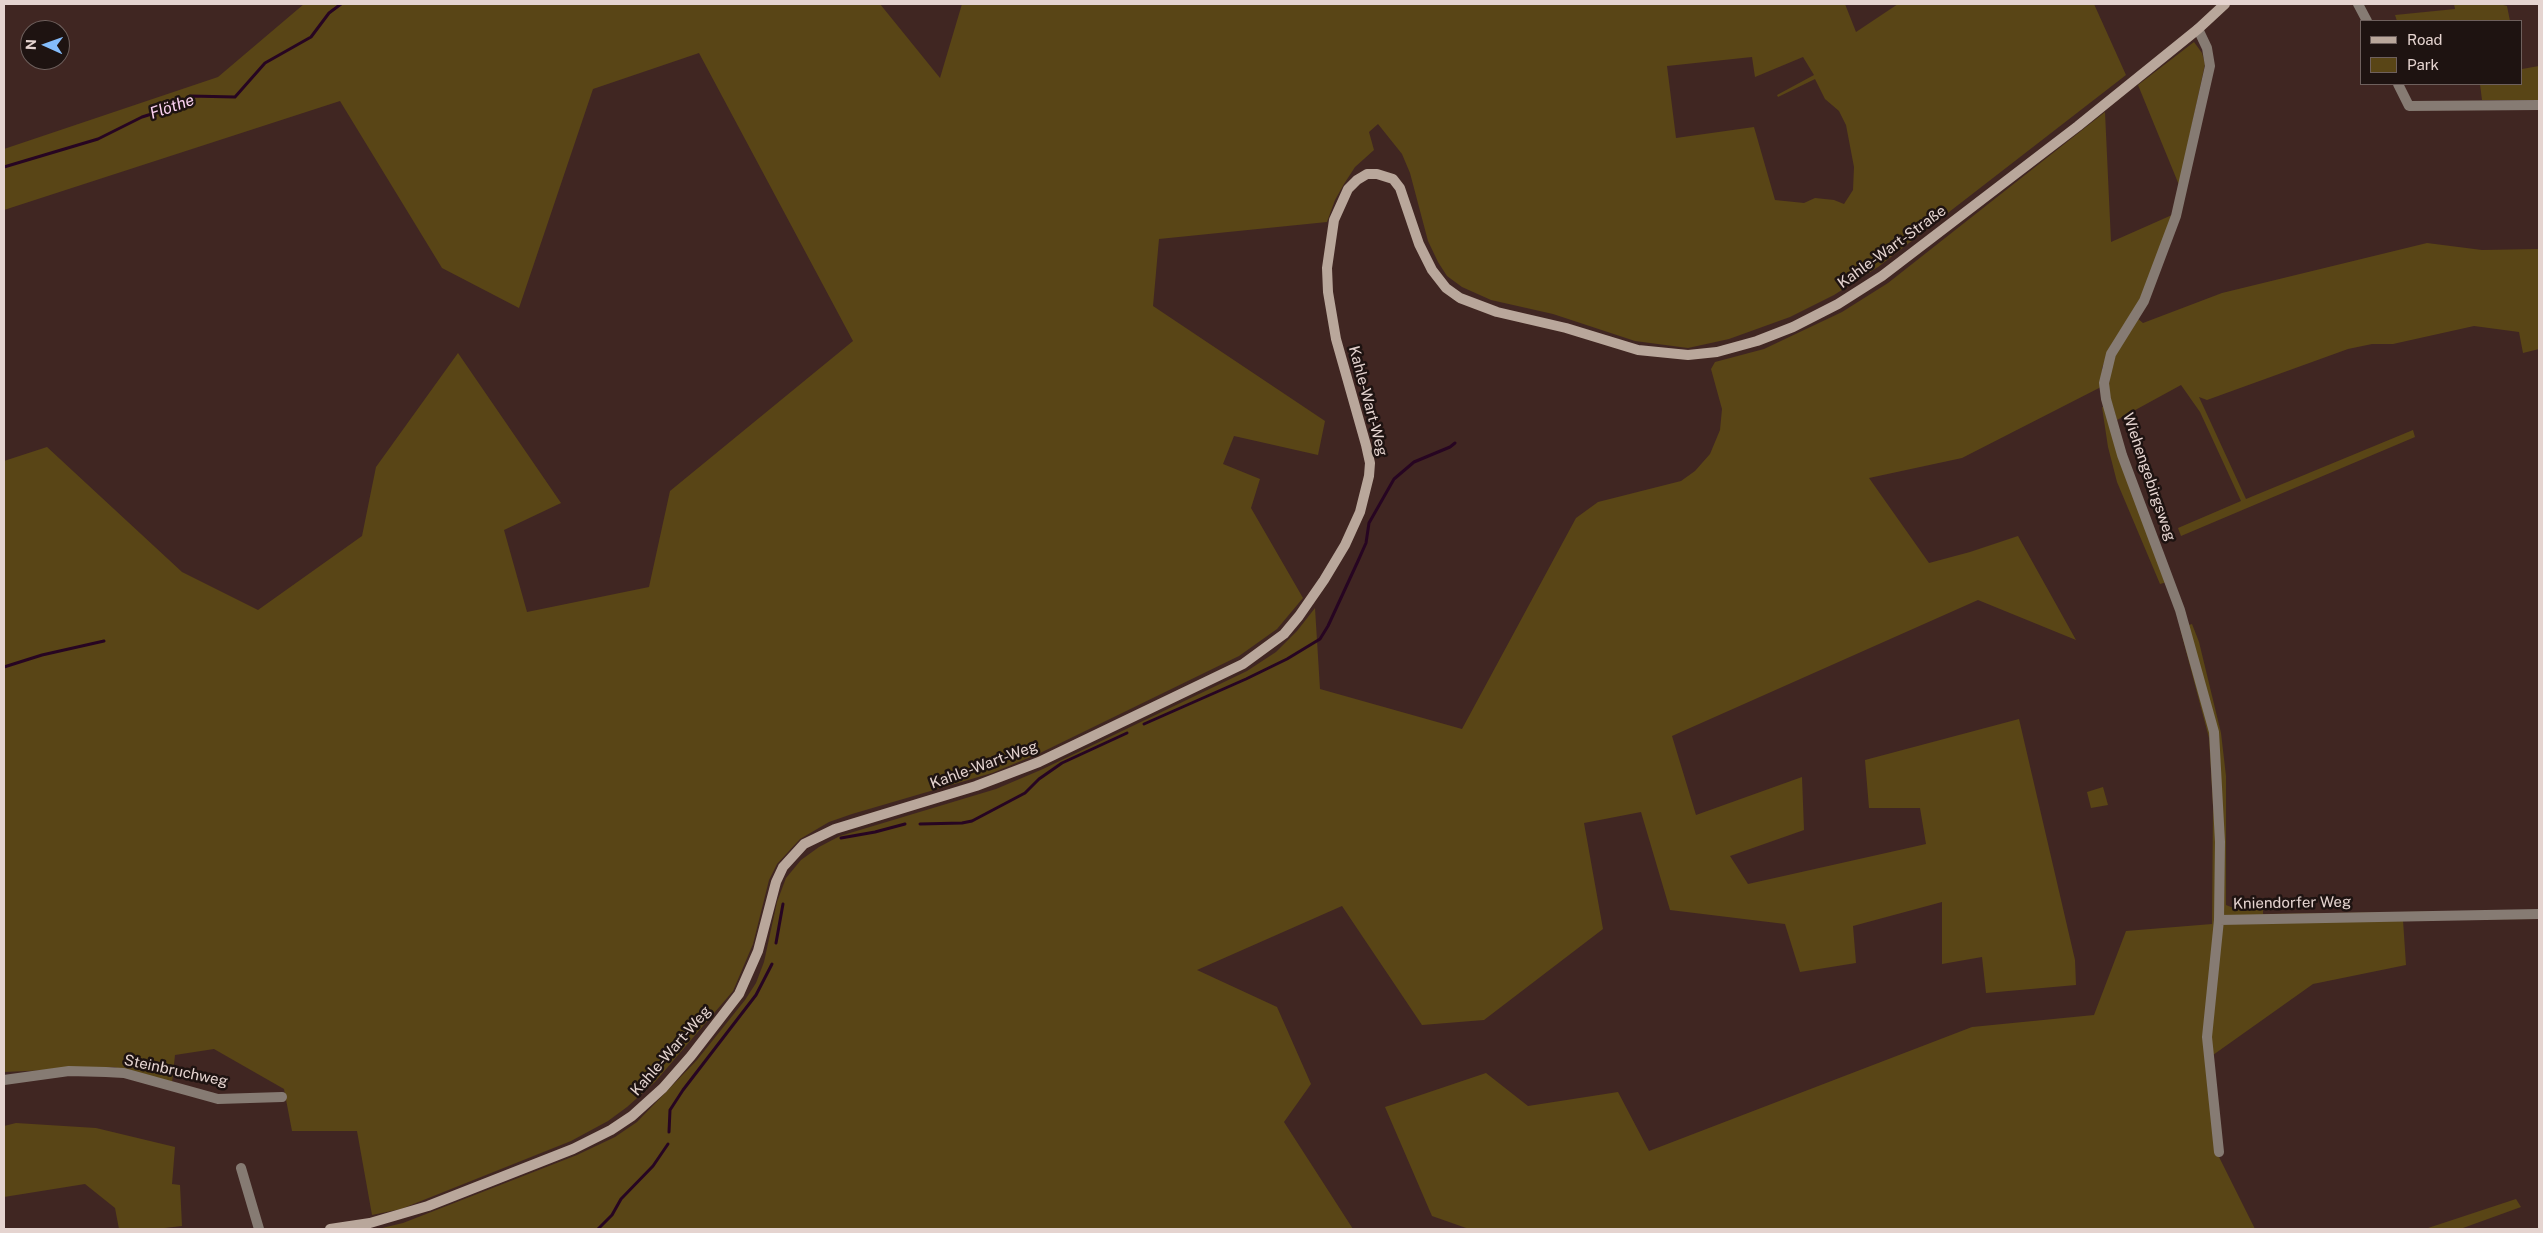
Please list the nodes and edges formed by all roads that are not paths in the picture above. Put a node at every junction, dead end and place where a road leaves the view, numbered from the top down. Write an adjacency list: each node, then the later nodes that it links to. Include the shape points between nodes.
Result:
1 (2225, 4): 4 (street, Kahle-Wart-Straße)
2 (2358, 4): 3 (street)
3 (2366, 20)
4 (2198, 29): 7 (street, Kahle-Wart-Straße, via 2078,126 1882,276 1793,327 1717,352 1665,354 1638,350 1566,328 1497,312 1460,298 1446,288 1432,270 1419,244 1400,188 1393,179); 9 (street, Wiehengebirgsweg, via 2207,48 2210,66 2176,216 2144,301 2111,354 2104,383 2122,455 2180,610 2214,732 2220,842)
5 (2398, 85): 6 (street, via 2409,106)
6 (2539, 105)
7 (1384, 175): 15 (street, Kahle-Wart-Weg, via 1367,174 1348,189 1334,220 1327,268 1330,316 1370,463 1366,494 1345,545 1284,634 1243,664 1039,762 976,786 835,829 804,844 783,867 776,882 758,951 739,994 680,1069 632,1116 573,1149 428,1206 378,1221)
8 (2539, 914): 9 (street, Kniendorfer Weg)
9 (2219, 920): 12 (street, Kniendorfer Weg, via 2208,1037)
10 (4, 1080): 11 (street, Steinbruchweg, via 69,1071 106,1072 218,1098)
11 (282, 1097)
12 (2220, 1152)
13 (241, 1168): 14 (street)
14 (259, 1229)
15 (330, 1229)

